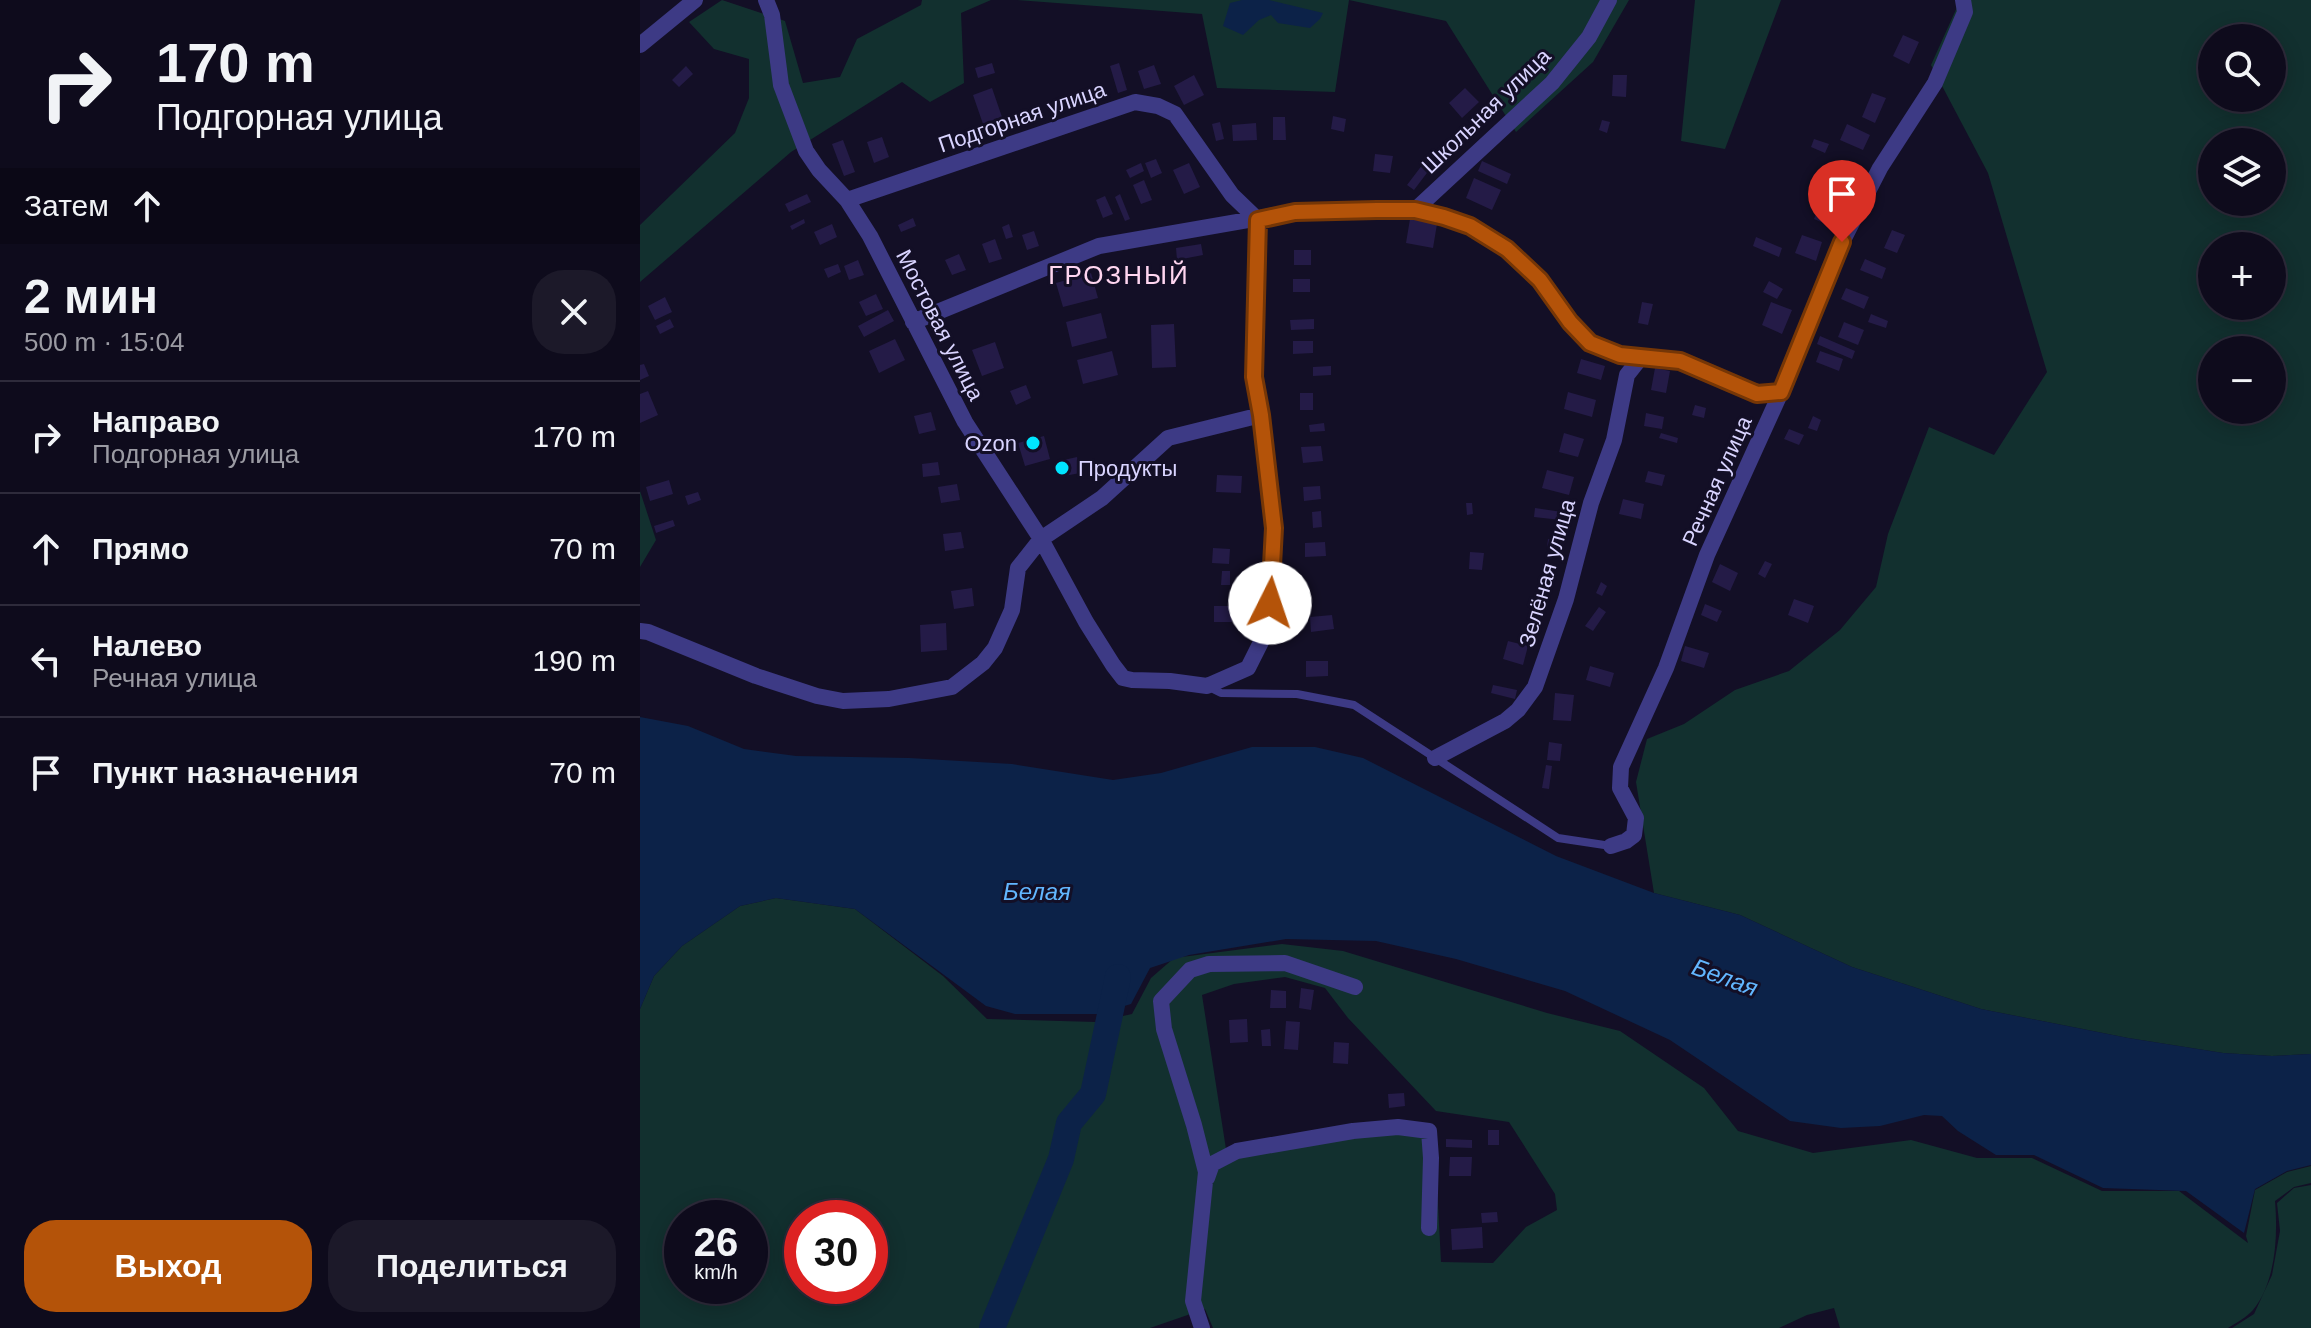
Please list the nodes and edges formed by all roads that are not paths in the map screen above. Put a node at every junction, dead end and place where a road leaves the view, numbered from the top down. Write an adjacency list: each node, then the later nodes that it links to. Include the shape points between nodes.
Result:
1 (695, 0): 5 (street)
2 (766, 0): 6 (street, Мостовая улица, via 781,85 806,151)
3 (1609, 0): 7 (street, Школьная улица, via 1589,37 1552,83)
4 (1963, 0): 11 (street, Речная улица, via 1965,12 1935,83 1880,168 1842,242)
5 (640, 45)
6 (847, 200): 8 (street, Подгорная улица, via 1135,102 1175,114 1232,195); 9 (street, Мостовая улица)
7 (1415, 210): 8 (street, via 1295,212); 10 (street, via 1470,226 1507,249 1540,280 1590,343 1620,355)
8 (1258, 220): 9 (street, via 1099,246); 12 (street, via 1254,377)
9 (913, 322): 13 (street, Мостовая улица, via 965,422)
10 (1642, 356): 11 (street, via 1680,361 1757,394); 16 (street, Зелёная улица, via 1627,375 1614,440 1535,687 1505,721)
11 (1781, 392): 17 (street, Речная улица, via 1707,555 1666,668 1621,767 1620,788 1636,818 1634,835)
12 (1261, 415): 13 (street, via 1168,438 1102,498); 15 (street, via 1274,528 1268,628 1248,668)
13 (1041, 539): 14 (street, via 1018,568 1012,610 995,648 952,687 927,693 843,701 817,696); 15 (street, Мостовая улица, via 1123,678)
14 (640, 631)
15 (1207, 686): 16 (lane, via 1221,693 1297,694 1354,705)
16 (1435, 758): 17 (lane, via 1558,838)
17 (1611, 846)
18 (1355, 987): 19 (street, via 1285,963 1209,964 1190,970 1161,1001 1164,1029 1206,1172)
19 (1204, 1188): 20 (street, via 1212,1164 1237,1151 1368,1130 1429,1131); 21 (street, via 1193,1301)
20 (1429, 1228)
21 (1202, 1328)

